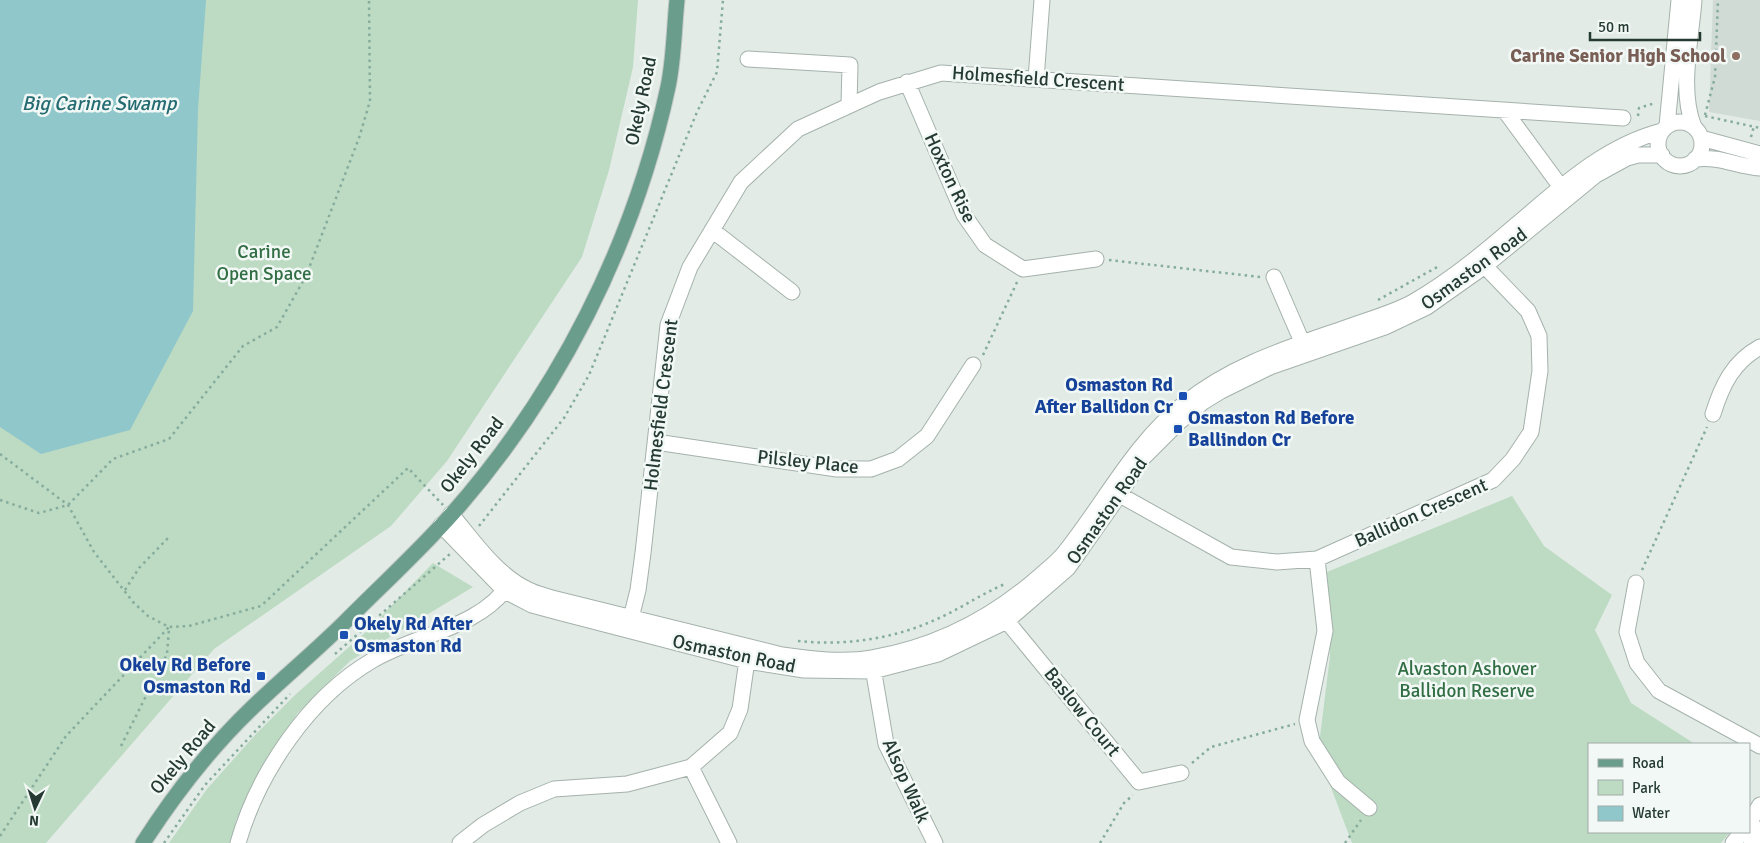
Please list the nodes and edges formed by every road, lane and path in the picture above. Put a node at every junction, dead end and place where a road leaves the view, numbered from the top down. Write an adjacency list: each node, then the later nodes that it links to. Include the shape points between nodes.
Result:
1 (369, 0): 39 (path, via 370,101 306,276 277,327 243,346 170,439 114,459)
2 (678, 0): 40 (main road, Okely Road, via 668,84 646,174 617,249 574,340 538,401)
3 (1042, 0): 8 (street)
4 (1679, 0): 16 (street)
5 (1694, 0): 17 (street, via 1685,94)
6 (1718, 0): 13 (path, via 1714,77)
7 (748, 59): 10 (street, via 850,65)
8 (1036, 79): 9 (street, Holmesfield Crescent, via 941,73); 11 (street, Holmesfield Crescent)
9 (907, 82): 10 (street, Holmesfield Crescent); 27 (street, Hoxton Rise, via 964,215 985,245)
10 (849, 105): 23 (street, Holmesfield Crescent, via 798,129 741,182)
11 (1504, 111): 14 (street, Holmesfield Crescent); 22 (street)
12 (1703, 111): 13 (path)
13 (1705, 116): 15 (path)
14 (1623, 118)
15 (1760, 128)
16 (1664, 129): 17 (street, via 1683,122); 19 (street, via 1658,143); 22 (street, Osmaston Road, via 1618,147)
17 (1697, 132): 18 (street); 20 (street, via 1701,149)
18 (1760, 154)
19 (1662, 155): 20 (street, via 1679,165); 22 (street, Osmaston Road, via 1626,158)
20 (1695, 159): 21 (street, via 1723,159)
21 (1760, 168)
22 (1564, 192): 25 (street, Osmaston Road)
23 (712, 230): 29 (street); 35 (street, Holmesfield Crescent, via 690,267 668,324)
24 (1096, 259): 27 (street); 28 (path)
25 (1481, 262): 32 (street, Osmaston Road, via 1402,307); 42 (street, Ballidon Crescent, via 1528,311 1539,336 1540,371 1531,432 1513,459 1493,480)
26 (1440, 266): 30 (path)
27 (1023, 269): 33 (path, via 983,354)
28 (1274, 277): 32 (street)
29 (792, 292)
30 (1370, 304)
31 (1760, 347): 34 (street, via 1746,355 1732,370 1721,388)
32 (1305, 348): 37 (street, Osmaston Road, via 1247,364 1188,400 1155,430)
33 (973, 365): 35 (street, Pilsley Place, via 927,436 898,459 871,469 837,470)
34 (1713, 414): 44 (path)
35 (656, 442): 48 (street, Holmesfield Crescent, via 643,553)
36 (0, 454): 39 (path)
37 (1115, 492): 42 (street, Ballidon Crescent, via 1232,557 1277,562); 47 (street, Osmaston Road, via 1064,554)
38 (0, 500): 39 (path, via 39,513)
39 (68, 505): 46 (path, via 94,552)
40 (446, 520): 45 (street, Osmaston Road, via 491,560); 49 (path, via 408,468 261,606 188,626); 65 (main road, Okely Road, via 341,626 250,709 162,813)
41 (169, 537): 46 (path, via 139,568)
42 (1317, 559): 53 (street, via 1325,631)
43 (1007, 583): 50 (path, via 909,631 848,642)
44 (1636, 583): 55 (street, via 1627,632 1637,663 1659,691)
45 (508, 585): 48 (street, Osmaston Road); 66 (street, via 480,614 373,660 335,689 279,751 258,787)
46 (124, 590): 49 (path, via 148,616)
47 (1002, 615): 52 (street, Osmaston Road); 58 (street, Baslow Court)
48 (629, 623): 51 (street, Osmaston Road)
49 (169, 627): 54 (path, via 167,654); 64 (path, via 66,736)
50 (790, 640)
51 (748, 654): 52 (street, Osmaston Road); 56 (street, via 740,709 730,733)
52 (872, 665): 69 (street, Alsop Walk, via 886,744)
53 (1307, 720): 57 (path, via 1211,747); 60 (street, via 1312,741 1338,782)
54 (121, 746)
55 (1760, 746)
56 (691, 767): 67 (street, via 627,784 554,789 520,803); 68 (street)
57 (1181, 773): 58 (street)
58 (1139, 782): 70 (path, via 1137,791 1124,803)
59 (1760, 805): 61 (street)
60 (1369, 808): 71 (path)
61 (1750, 821)
62 (1760, 829): 73 (street)
63 (1741, 833): 72 (street)
64 (0, 836)
65 (143, 843)
66 (238, 843)
67 (460, 843)
68 (729, 843)
69 (935, 843)
70 (1100, 843)
71 (1345, 843)
72 (1733, 843)
73 (1751, 843)

